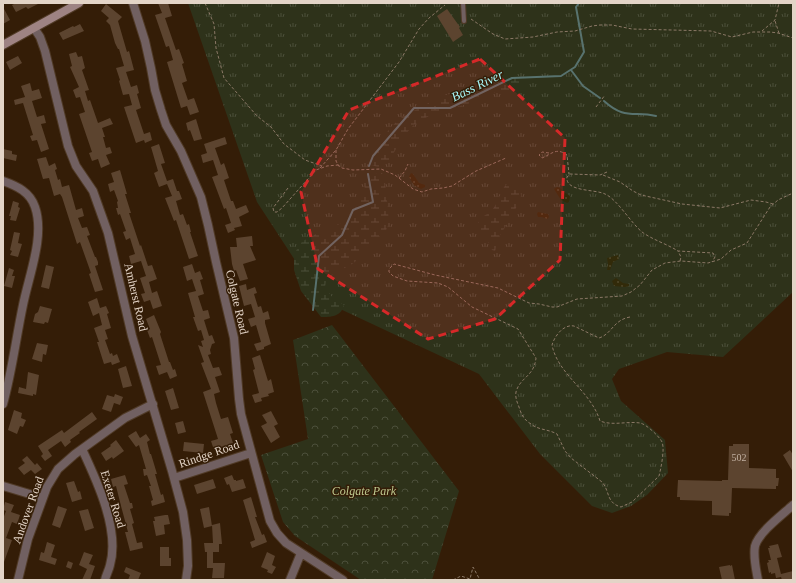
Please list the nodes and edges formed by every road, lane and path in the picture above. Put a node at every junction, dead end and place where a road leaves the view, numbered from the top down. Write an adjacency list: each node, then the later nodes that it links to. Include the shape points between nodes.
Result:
1 (78, 3): 10 (main road)
2 (133, 3): 38 (street, Colgate Road, via 166,125 181,151 200,197 208,225 234,338 238,399)
3 (205, 3): 22 (path, via 214,24 216,48 224,78 284,144 305,160)
4 (463, 3): 9 (lane)
5 (779, 3): 8 (path)
6 (445, 5): 17 (path, via 419,28 391,74 348,129)
7 (471, 19): 11 (path, via 492,34 505,39 533,37 600,25 632,29 711,31 732,37)
8 (775, 20): 11 (path); 12 (path)
9 (464, 21)
10 (34, 28): 14 (main road); 36 (street, Amherst Road, via 46,51 68,146 76,166 93,191 101,210 132,336)
11 (762, 32): 12 (path)
12 (780, 33): 13 (path)
13 (793, 38)
14 (3, 45)
15 (605, 95): 16 (path)
16 (596, 107)
17 (336, 150): 21 (path); 22 (path)
18 (549, 154): 18 (path, via 542,158 539,155 542,152); 25 (path, via 559,152 567,155)
19 (506, 158): 26 (path, via 453,186 424,192 413,189)
20 (408, 164): 26 (path)
21 (338, 165): 22 (path); 26 (path, via 346,169 381,169)
22 (321, 167): 28 (path, via 282,208 274,212 273,208)
23 (607, 172): 24 (path)
24 (602, 174): 25 (path); 30 (path, via 641,195 682,204 717,208 751,200)
25 (569, 175): 31 (path, via 566,182 570,186 608,195 643,232)
26 (399, 178)
27 (3, 181): 35 (street, via 26,193 34,205 39,228)
28 (288, 188)
29 (793, 193): 30 (path)
30 (773, 204): 33 (path, via 747,243 731,250 722,259)
31 (678, 251): 32 (path); 33 (path, via 713,254 716,257)
32 (680, 261): 33 (path); 34 (path, via 656,267 640,285 619,297 576,299 557,307 529,303 498,288 394,264 388,272 407,281 434,282 445,286 472,307 518,329 536,358 533,370 516,391 523,417 535,427 557,434 568,454 602,482 611,502 621,507 634,500 659,476 662,441 641,423 614,424 600,421 590,401 562,366 552,344 566,326 574,326 599,338 620,320)
33 (712, 262)
34 (630, 317)
35 (3, 404)
36 (152, 404): 37 (street, Andover Road, via 126,418); 39 (street, Amherst Road)
37 (82, 449): 41 (street, Andover Road, via 58,469); 45 (street, Exeter Road, via 95,478 111,528 112,549)
38 (251, 453): 39 (street, Rindge Road); 43 (street, Colgate Road, via 270,521 286,543)
39 (174, 478): 46 (street, Amherst Road, via 187,540)
40 (3, 486): 41 (street)
41 (43, 498): 44 (street, Andover Road, via 28,539)
42 (793, 505): 51 (street, via 768,528 755,546)
43 (301, 553): 47 (street); 48 (street, Colgate Road)
44 (18, 580)
45 (105, 580)
46 (186, 580)
47 (290, 580)
48 (342, 580)
49 (453, 580): 50 (path, via 461,576 470,580 473,567)
50 (480, 580)
51 (758, 580)

